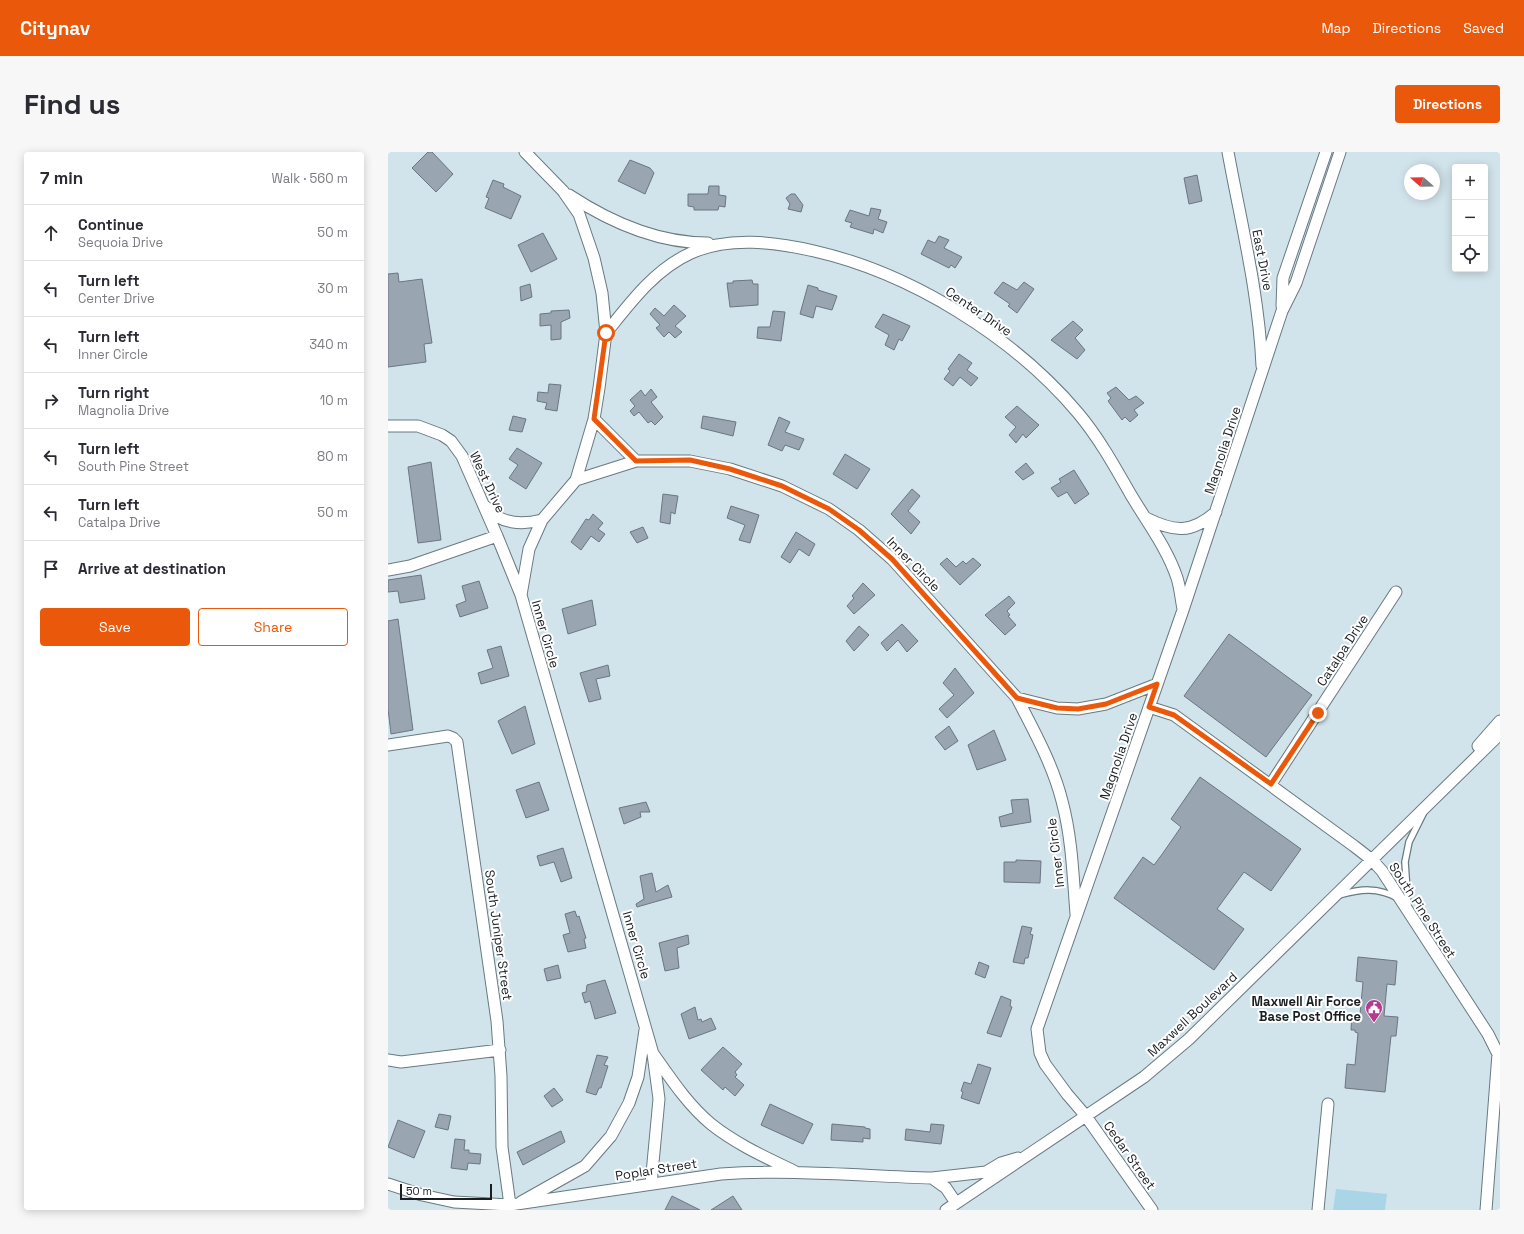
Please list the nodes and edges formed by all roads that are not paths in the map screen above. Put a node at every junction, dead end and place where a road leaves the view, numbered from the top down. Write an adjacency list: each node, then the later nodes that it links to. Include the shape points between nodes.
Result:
1 (525, 152): 5 (street)
2 (1228, 152): 9 (street, East Drive, via 1256,298)
3 (1326, 152): 7 (street, Magnolia Drive, via 1283,278)
4 (1340, 152): 7 (street, Magnolia Drive, via 1296,283)
5 (564, 191): 6 (street, Center Drive, via 594,211 636,230 673,240); 8 (street, via 579,214 594,258 602,293)
6 (724, 244): 8 (street, Center Drive, via 690,253 656,276); 16 (street, Center Drive, via 779,244 846,260 894,278 939,300 980,326 1023,360 1078,413)
7 (1282, 311): 9 (street, Magnolia Drive)
8 (606, 333): 10 (street)
9 (1262, 374): 15 (street, Magnolia Drive)
10 (594, 419): 12 (street); 13 (street)
11 (389, 428): 14 (street, West Drive, via 418,426 451,441 462,456)
12 (636, 461): 13 (street, Inner Circle); 24 (street, Inner Circle, via 690,460 730,469 782,486 829,509 859,530 892,559)
13 (576, 480): 17 (street, Inner Circle)
14 (482, 502): 17 (street, via 490,512 500,518 526,524); 18 (street, West Drive)
15 (1216, 512): 16 (street, via 1205,522 1184,529 1162,526); 22 (street, Magnolia Drive)
16 (1145, 518): 22 (street, Center Drive, via 1158,538 1177,578)
17 (542, 520): 21 (street, Inner Circle, via 529,549)
18 (497, 536): 19 (street, via 410,566); 21 (street, West Drive)
19 (388, 570)
20 (1396, 592): 29 (street, Catalpa Drive)
21 (521, 595): 35 (street, Inner Circle)
22 (1183, 610): 23 (street, Magnolia Drive)
23 (1157, 684): 24 (street, via 1106,704 1078,709 1057,708); 25 (street, Magnolia Drive)
24 (1017, 698): 34 (street, Inner Circle, via 1047,758 1062,801 1070,838)
25 (1149, 707): 29 (street, South Pine Street, via 1174,715); 34 (street, Magnolia Drive)
26 (1500, 721): 30 (street, Maxwell Boulevard)
27 (1500, 734): 30 (street, Maxwell Boulevard)
28 (388, 745): 36 (street, South Juniper Street, via 448,736 457,742)
29 (1271, 784): 31 (street, South Pine Street)
30 (1429, 803): 31 (street, Maxwell Boulevard); 33 (lane, via 1409,842 1405,862)
31 (1372, 860): 32 (street, Maxwell Boulevard); 33 (street, South Pine Street)
32 (1335, 896): 33 (lane, via 1370,889 1384,892); 42 (street, Maxwell Boulevard, via 1189,1039 1144,1077)
33 (1405, 905): 39 (street, South Pine Street, via 1488,1034)
34 (1076, 918): 40 (street, Magnolia Drive, via 1037,1029 1040,1053)
35 (646, 1026): 37 (street, Inner Circle); 49 (street, via 638,1077 629,1103 611,1136 585,1166)
36 (500, 1050): 38 (street, via 401,1062); 49 (street, South Juniper Street, via 502,1147)
37 (653, 1054): 44 (street, via 679,1090 710,1123 753,1151); 47 (street, Inner Circle, via 659,1099)
38 (388, 1060)
39 (1499, 1061): 54 (street, South Pine Street)
40 (1065, 1091): 42 (street, Cedar Street)
41 (1328, 1104): 53 (street)
42 (1085, 1115): 43 (street, Maxwell Boulevard); 52 (street, Cedar Street)
43 (1026, 1156): 45 (street, Poplar Street, via 1001,1163 986,1172); 48 (street, Maxwell Boulevard)
44 (798, 1173): 45 (street, Poplar Street); 47 (street, Poplar Street, via 721,1174)
45 (932, 1178): 48 (street, via 946,1188)
46 (388, 1184): 50 (street, Poplar Street)
47 (651, 1184): 49 (street, Poplar Street)
48 (956, 1203): 51 (street, Maxwell Boulevard)
49 (514, 1204): 50 (street, Poplar Street)
50 (453, 1206)
51 (946, 1210)
52 (1152, 1210)
53 (1318, 1210)
54 (1486, 1210)

